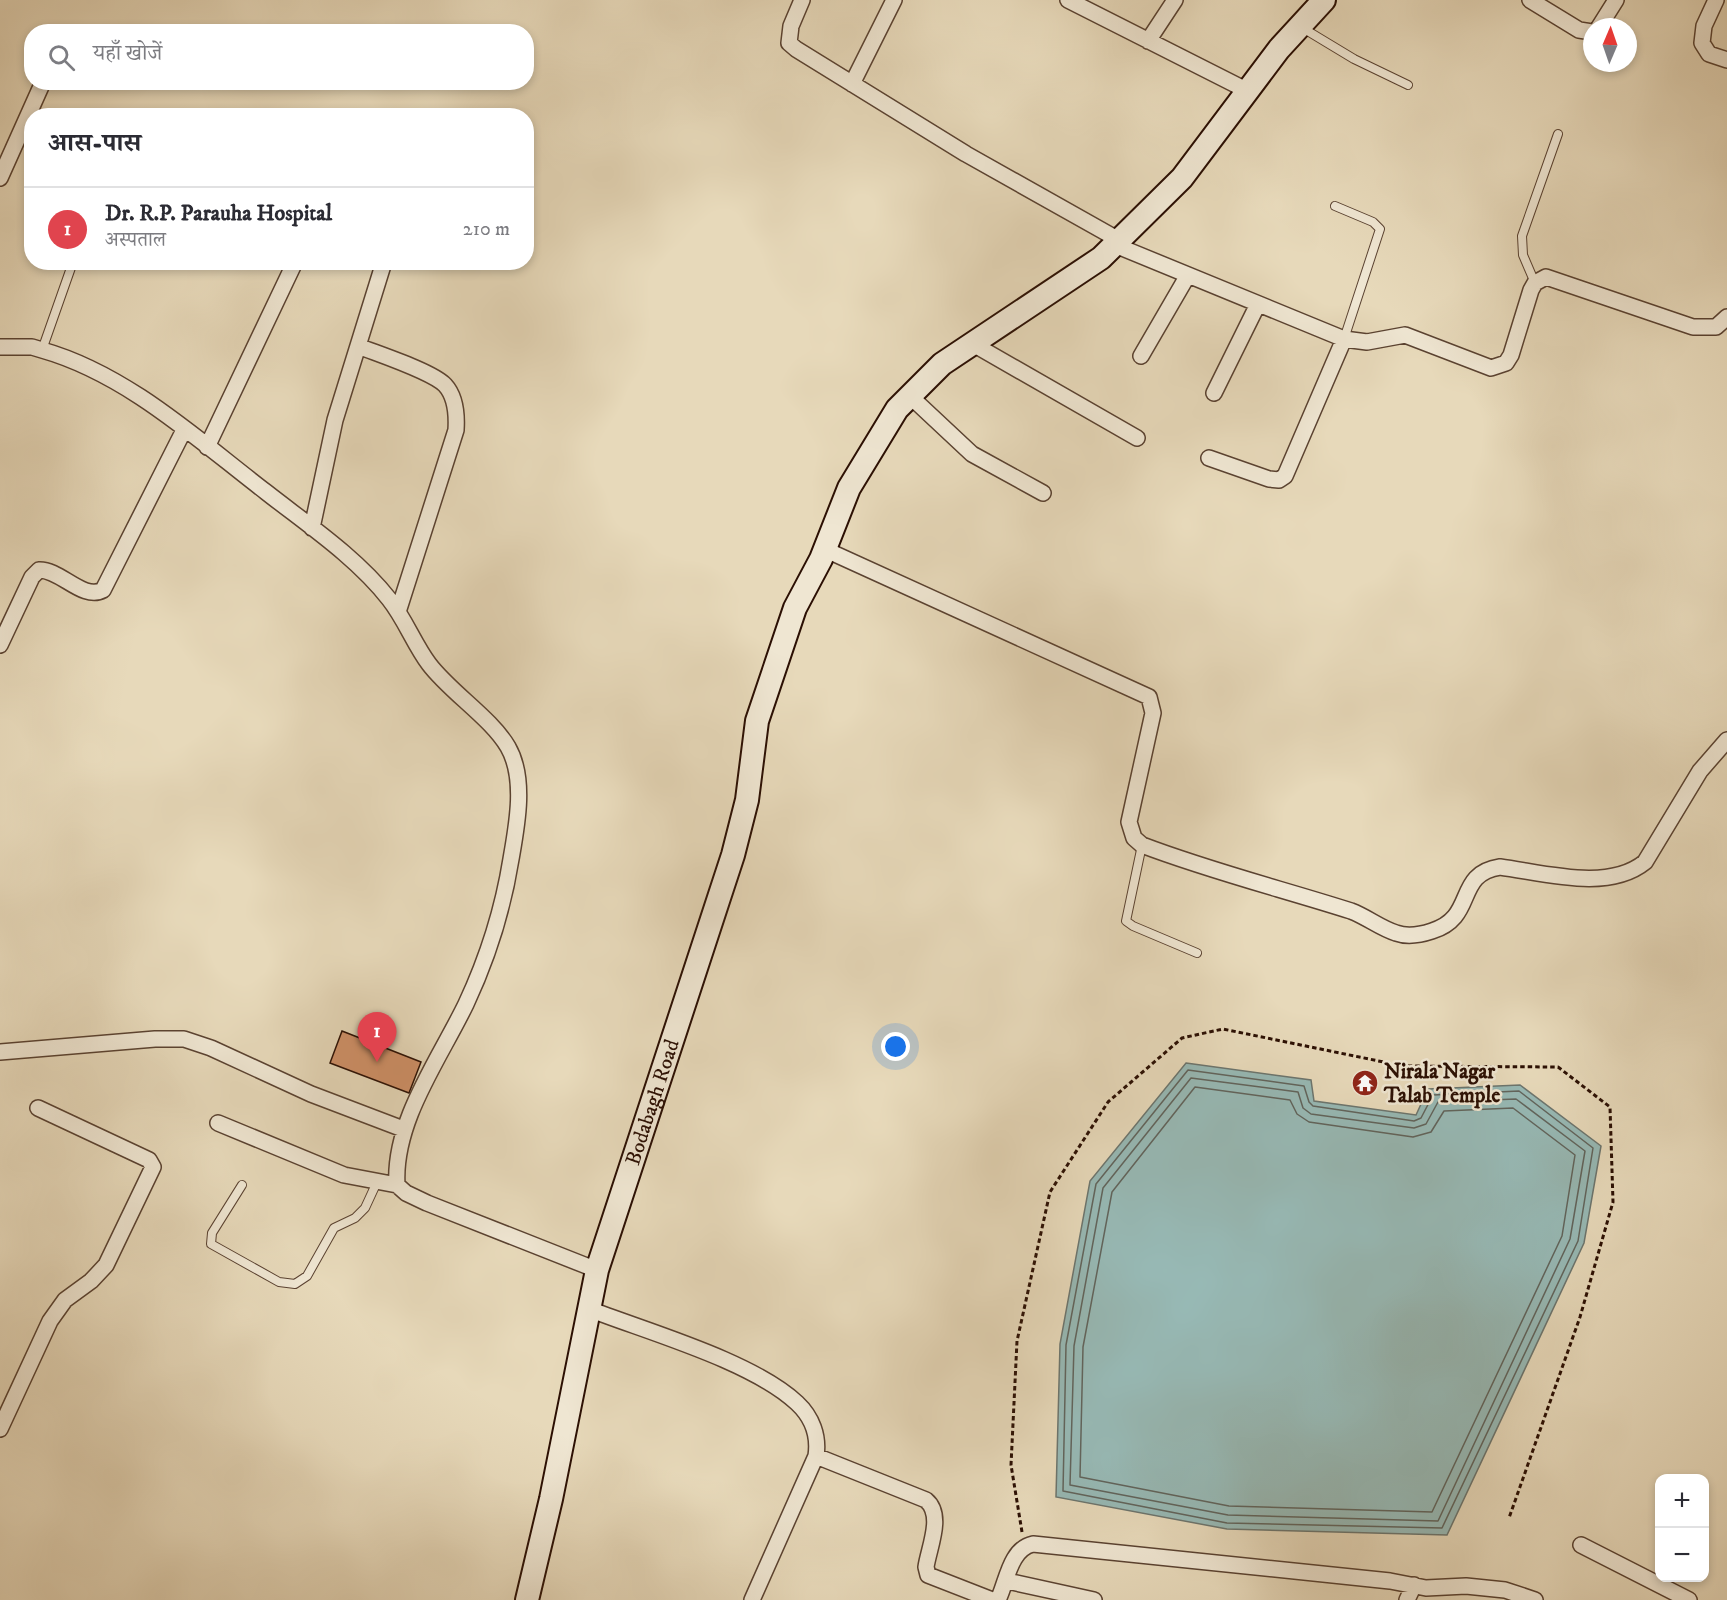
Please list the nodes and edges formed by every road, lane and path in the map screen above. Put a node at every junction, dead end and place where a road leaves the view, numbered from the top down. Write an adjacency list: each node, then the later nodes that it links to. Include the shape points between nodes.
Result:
1 (802, 0): 14 (street, via 791,26 789,43)
2 (894, 0): 14 (street)
3 (1175, 0): 12 (street)
4 (1324, 0): 10 (street, Bodabagh Road)
5 (1530, 0): 11 (street)
6 (1616, 0): 9 (street)
7 (1716, 0): 13 (street, via 1704,26 1702,43 1709,54)
8 (1072, 1): 12 (street)
9 (1605, 18)
10 (1300, 27): 15 (lane); 17 (street, Bodabagh Road)
11 (1583, 31)
12 (1148, 41): 17 (street)
13 (1727, 60)
14 (852, 84): 23 (street)
15 (1408, 85)
16 (39, 90): 18 (street)
17 (1248, 91): 23 (street, Bodabagh Road, via 1182,178)
18 (31, 108)
19 (24, 124): 21 (street)
20 (1558, 134): 28 (lane, via 1522,236 1523,255)
21 (0, 178)
22 (1335, 206): 31 (lane, via 1373,222 1380,229)
23 (1117, 242): 27 (street); 32 (street, Bodabagh Road, via 1101,258)
24 (70, 270): 35 (lane)
25 (291, 270): 41 (street)
26 (382, 270): 33 (street)
27 (1188, 275): 29 (street); 36 (street)
28 (1535, 283): 30 (street, via 1546,277 1556,278 1693,327 1716,327); 31 (street, via 1511,355 1499,367 1482,366 1405,335 1367,342)
29 (1258, 304): 31 (street); 37 (street)
30 (1727, 317)
31 (1344, 339): 42 (street, via 1282,479 1269,479)
32 (974, 344): 38 (street, Bodabagh Road, via 942,364); 40 (street)
33 (358, 346): 44 (street, via 324,460); 46 (street, via 444,384 457,414 456,430)
34 (0, 347): 35 (street)
35 (42, 350): 39 (street, via 107,377)
36 (1141, 356)
37 (1214, 393)
38 (910, 396): 43 (street, via 972,454); 45 (street, Bodabagh Road, via 897,410 849,488)
39 (184, 430): 41 (street); 47 (street, via 103,590 92,593 39,570)
40 (1137, 438)
41 (207, 447): 44 (street)
42 (1209, 458)
43 (1043, 493)
44 (312, 528): 46 (street, via 362,570)
45 (822, 554): 49 (street, via 1149,697 1153,712 1130,822 1134,838); 58 (street, Bodabagh Road, via 795,608 757,721 747,800 721,893)
46 (398, 612): 54 (street, via 429,664 507,747 515,768 518,794 511,860 491,940 467,1002)
47 (0, 645)
48 (1727, 740): 49 (street, via 1700,771 1645,861 1634,870 1624,876 1595,879 1500,867 1488,869 1479,873 1452,921 1417,934 1396,933 1354,912)
49 (1142, 844): 50 (lane, via 1126,921)
50 (1197, 953)
51 (0, 1052): 54 (street, via 164,1038 184,1040 211,1048 311,1095)
52 (38, 1108): 60 (street, via 149,1160 153,1167 106,1264 65,1300 50,1321)
53 (218, 1123): 55 (street, via 344,1175)
54 (403, 1129): 57 (street, via 396,1163)
55 (377, 1182): 56 (lane, via 365,1208 334,1228 307,1276 295,1284 279,1282 211,1244 212,1233); 57 (street)
56 (242, 1185)
57 (397, 1185): 58 (street, via 427,1203)
58 (597, 1270): 59 (street, Bodabagh Road)
59 (589, 1309): 61 (street, via 774,1385 798,1404 810,1420 817,1436); 67 (street, Bodabagh Road)
60 (0, 1429)
61 (816, 1456): 68 (street); 69 (street, via 926,1500 935,1519 928,1575)
62 (1509, 1518): 64 (path, via 1580,1317 1613,1202 1610,1107 1558,1067 1403,1066 1223,1029 1182,1038 1108,1102 1050,1192 1017,1341 1011,1465)
63 (1581, 1545): 74 (street)
64 (1024, 1546): 65 (street, via 1017,1552); 66 (street, via 1182,1558)
65 (1007, 1581): 70 (street); 71 (street)
66 (1414, 1585): 72 (street); 73 (street, via 1505,1590)
67 (527, 1600)
68 (752, 1600)
69 (992, 1600)
70 (998, 1600)
71 (1094, 1600)
72 (1407, 1600)
73 (1535, 1600)
74 (1689, 1600)

